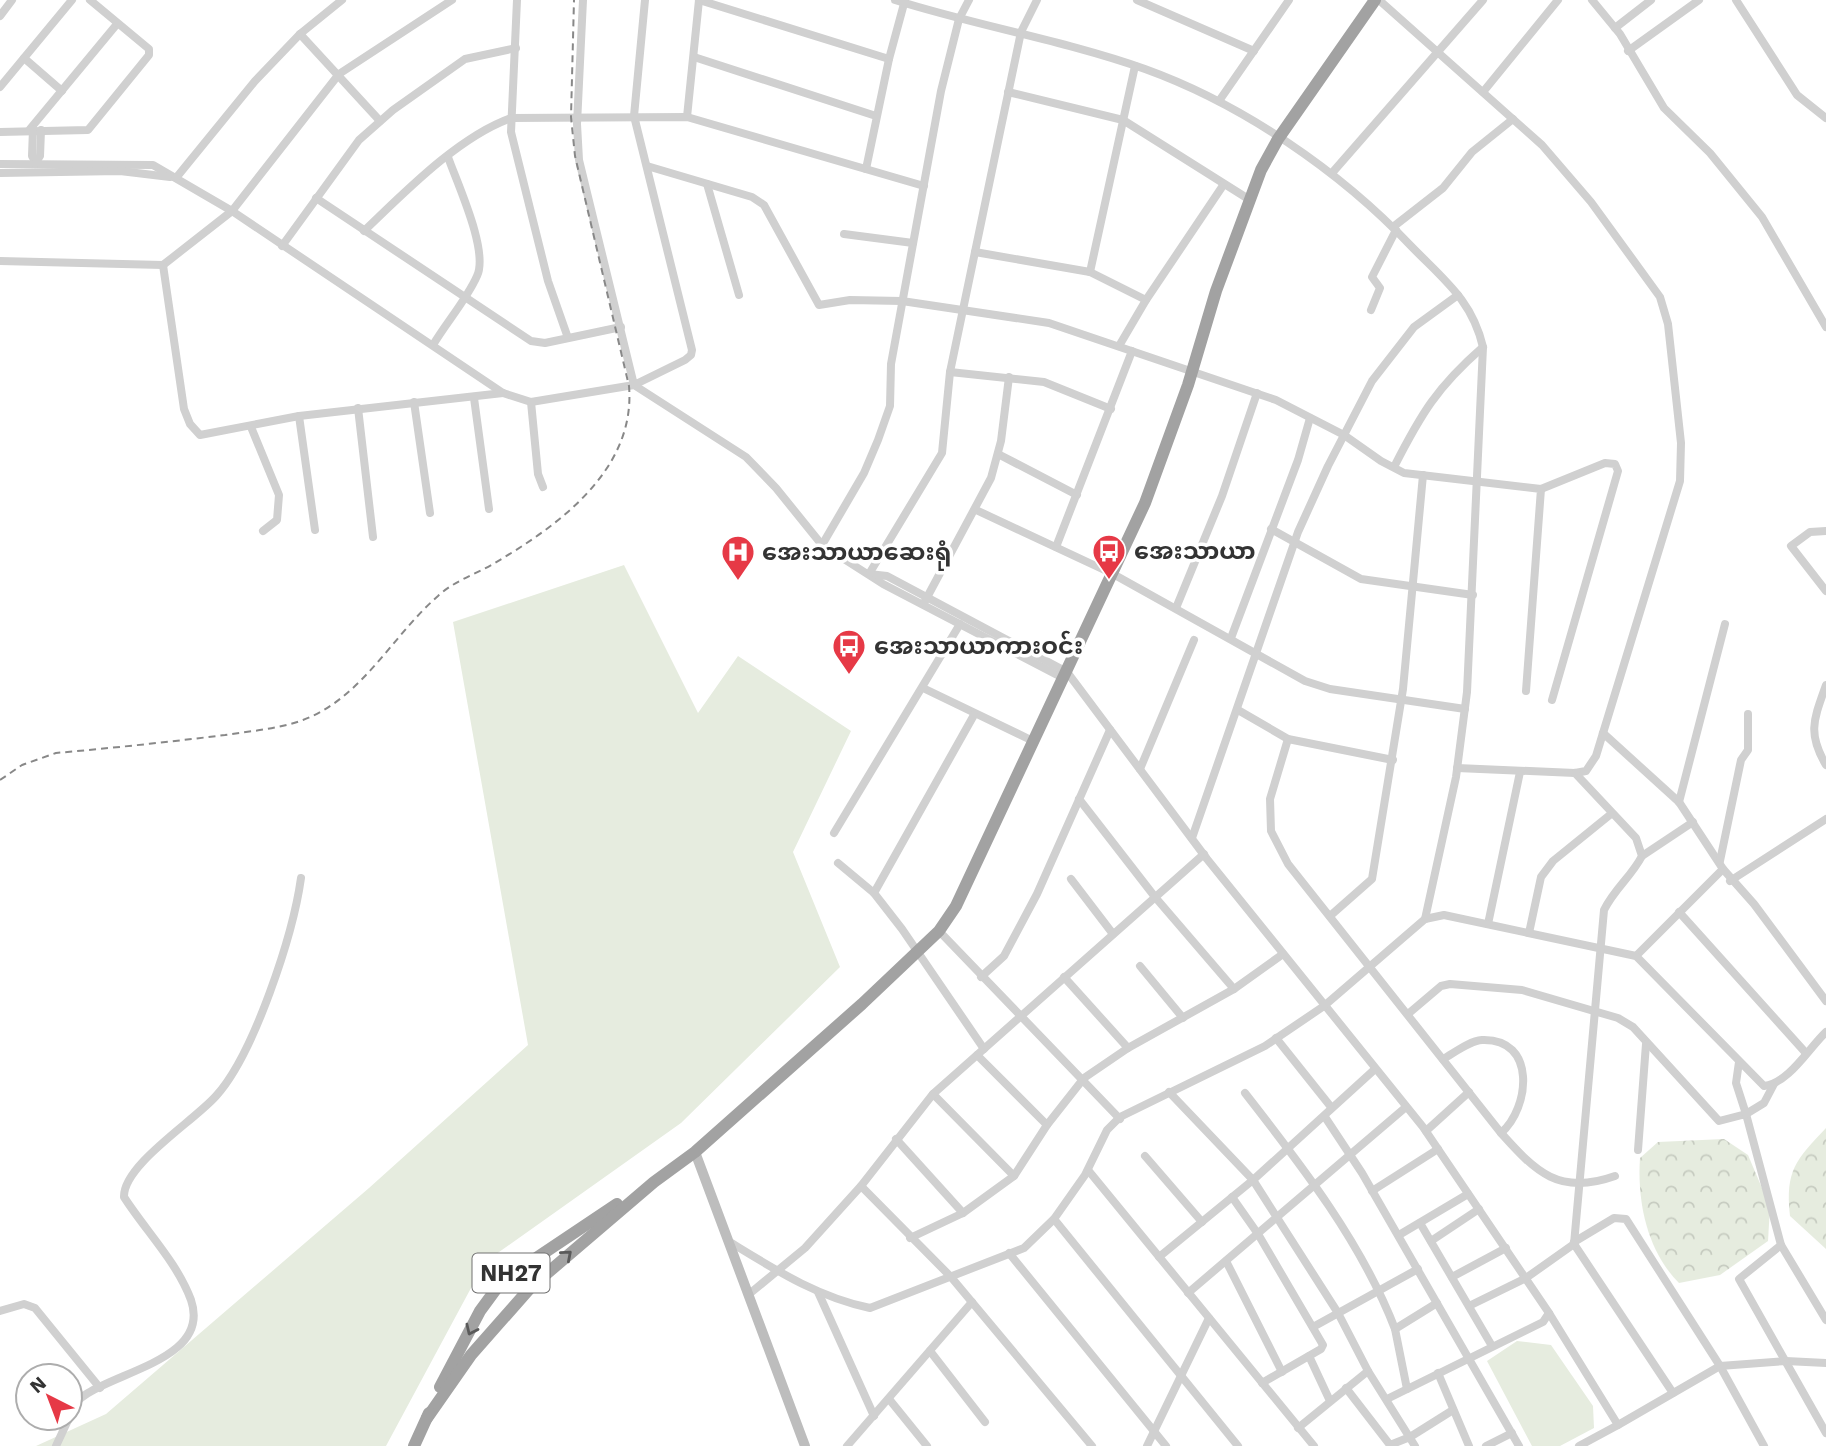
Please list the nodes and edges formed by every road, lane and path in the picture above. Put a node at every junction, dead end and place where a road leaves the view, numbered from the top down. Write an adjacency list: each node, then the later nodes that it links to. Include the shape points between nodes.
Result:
1 (12, 0): 22 (street)
2 (72, 0): 33 (street)
3 (90, 0): 24 (street)
4 (342, 0): 27 (street)
5 (452, 0): 36 (street)
6 (517, 0): 28 (street)
7 (583, 0): 46 (street)
8 (645, 0): 42 (street)
9 (699, 0): 32 (street); 34 (street)
10 (969, 0): 23 (street)
11 (1037, 0): 26 (street)
12 (1138, 0): 29 (street)
13 (1287, 0): 29 (street)
14 (1377, 0): 31 (street); 53 (highway, NH27)
15 (1483, 0): 31 (street)
16 (1558, 0): 40 (street)
17 (1592, 0): 25 (street)
18 (1651, 0): 25 (street)
19 (1699, 0): 30 (street)
20 (1736, 0): 47 (street, via 1797,95)
21 (901, 1): 23 (street); 34 (street)
22 (0, 16)
23 (959, 19): 26 (street); 64 (street)
24 (117, 24): 38 (street); 51 (street, via 149,49 149,55 88,130)
25 (1615, 28): 30 (street)
26 (1021, 32): 35 (street); 39 (street)
27 (300, 34): 36 (street); 61 (street)
28 (516, 48): 45 (street); 50 (street, via 465,60)
29 (1254, 51): 41 (street)
30 (1628, 51): 85 (street, via 1664,108 1710,153 1762,217)
31 (1440, 53): 40 (street); 60 (street)
32 (694, 57): 43 (street); 44 (street)
33 (24, 58): 37 (street); 38 (street)
34 (889, 59): 43 (street)
35 (1135, 66): 41 (street); 49 (street)
36 (339, 74): 50 (street); 67 (street)
37 (0, 87)
38 (62, 90): 51 (street)
39 (1008, 92): 49 (street); 73 (street)
40 (1483, 92): 48 (street)
41 (1219, 101): 53 (street)
42 (634, 116): 44 (street); 46 (street); 56 (street)
43 (876, 116): 58 (street)
44 (687, 117): 58 (street)
45 (511, 118): 46 (street); 54 (street, via 491,125); 86 (street, via 548,281)
46 (577, 118): 84 (street, via 579,160)
47 (1826, 118)
48 (1513, 119): 68 (street, via 1472,152 1429,201); 147 (street, via 1591,202 1660,297 1668,324 1681,443 1680,481)
49 (1123, 120): 63 (street); 76 (street)
50 (380, 121): 65 (street, via 359,140)
51 (35, 129): 52 (street); 57 (street)
52 (0, 132)
53 (1278, 139): 60 (street); 66 (highway, NH27)
54 (448, 157): 69 (street); 79 (street, via 480,260 478,275)
55 (0, 164): 57 (street)
56 (647, 166): 62 (street); 94 (street, via 692,350 685,360)
57 (35, 167): 59 (street); 61 (street)
58 (866, 169): 64 (street)
59 (0, 173)
60 (1332, 173): 68 (street)
61 (176, 178): 67 (street)
62 (708, 184): 77 (street); 81 (street, via 764,205 819,305 849,300)
63 (1224, 184): 66 (street); 80 (street)
64 (924, 186): 71 (street)
65 (316, 198): 69 (street); 72 (street)
66 (1250, 201): 92 (highway, NH27, via 1216,290)
67 (232, 211): 72 (street); 75 (street)
68 (1394, 228): 78 (street); 83 (street, via 1373,277 1380,288)
69 (364, 231): 79 (street)
70 (844, 234): 71 (street)
71 (913, 243): 81 (street)
72 (282, 246): 87 (street)
73 (975, 252): 76 (street); 82 (street)
74 (0, 261): 75 (street)
75 (163, 265): 104 (street, via 190,424 204,436)
76 (1090, 272): 80 (street)
77 (739, 295)
78 (1458, 295): 89 (street, via 1476,319); 105 (street, via 1414,327 1372,381)
79 (463, 297): 86 (street, via 531,341); 87 (street)
80 (1146, 300): 88 (street)
81 (902, 301): 82 (street); 122 (street, via 891,365 890,406 864,473)
82 (963, 309): 88 (street, via 1049,323); 91 (street)
83 (1371, 310)
84 (621, 327): 86 (street); 94 (street)
85 (1826, 327)
86 (568, 338)
87 (433, 345): 95 (street)
88 (1119, 346): 90 (street)
89 (1483, 347): 107 (street, via 1433,396); 109 (street)
90 (1132, 351): 92 (street); 101 (street)
91 (950, 372): 93 (street); 124 (street, via 942,453)
92 (1192, 372): 96 (street); 125 (highway, NH27, via 1145,503)
93 (1009, 377): 101 (street, via 1044,382); 106 (street)
94 (634, 385): 99 (street); 122 (street, via 746,457)
95 (503, 393): 97 (street); 99 (street)
96 (1257, 393): 103 (street); 130 (street, via 1222,496)
97 (474, 398): 98 (street); 113 (street)
98 (414, 402): 100 (street); 115 (street)
99 (531, 402): 110 (street)
100 (359, 408): 102 (street); 120 (street)
101 (1111, 409): 112 (street)
102 (299, 416): 104 (street); 117 (street)
103 (1310, 418): 105 (street); 116 (street)
104 (251, 427): 118 (street, via 279,495 276,520)
105 (1345, 435): 107 (street); 121 (street)
106 (998, 454): 112 (street); 114 (street)
107 (1394, 467): 108 (street)
108 (1423, 475): 109 (street); 126 (street)
109 (1478, 482): 111 (street); 128 (street)
110 (543, 487)
111 (1541, 489): 139 (street); 141 (street, via 1605,463 1615,464 1618,471)
112 (1077, 495): 123 (street)
113 (489, 509)
114 (976, 510): 123 (street); 129 (street)
115 (430, 513)
116 (1271, 529): 121 (street); 133 (street)
117 (315, 530)
118 (263, 531)
119 (1826, 531): 127 (street, via 1810,532 1791,546)
120 (373, 537)
121 (1295, 541): 126 (street, via 1361,579); 135 (street)
122 (822, 545): 124 (street)
123 (1056, 547): 125 (street)
124 (869, 574): 129 (street)
125 (1113, 574): 130 (street); 136 (highway, NH27)
126 (1413, 587): 128 (street); 140 (street)
127 (1826, 591)
128 (1473, 595): 142 (street)
129 (925, 602): 131 (street); 136 (street)
130 (1176, 608): 133 (street)
131 (960, 624): 136 (street); 138 (street)
132 (1725, 624): 157 (street)
133 (1231, 638): 135 (street)
134 (1194, 640): 153 (street)
135 (1257, 652): 140 (street, via 1305,681); 143 (street)
136 (1065, 675): 146 (street); 149 (highway, NH27)
137 (1826, 685): 151 (street, via 1814,733 1814,745)
138 (923, 688): 145 (street); 161 (street)
139 (1526, 691)
140 (1402, 700): 142 (street); 150 (street)
141 (1552, 700)
142 (1465, 709): 152 (street)
143 (1238, 710): 148 (street); 162 (street)
144 (1748, 714): 166 (street, via 1748,750 1741,760)
145 (974, 715): 149 (street); 170 (street)
146 (1110, 730): 153 (street); 156 (street)
147 (1603, 733): 155 (street, via 1586,771); 157 (street)
148 (1288, 739): 150 (street); 173 (street, via 1270,799 1271,831 1288,864)
149 (1033, 741): 176 (highway, NH27, via 956,905)
150 (1393, 760): 173 (street, via 1372,879)
151 (1826, 765)
152 (1457, 768): 154 (street); 174 (street)
153 (1140, 769): 162 (street)
154 (1520, 772): 155 (street); 175 (street)
155 (1575, 773): 158 (street)
156 (1079, 799): 171 (street); 185 (street, via 1004,956)
157 (1679, 802): 160 (street)
158 (1611, 814): 164 (street, via 1636,838); 177 (street, via 1553,861 1541,877)
159 (1826, 819): 169 (street)
160 (1693, 822): 164 (street); 166 (street)
161 (834, 833)
162 (1192, 838): 163 (street)
163 (1204, 854): 171 (street); 181 (street)
164 (1642, 856): 179 (street, via 1634,872 1615,888 1604,910)
165 (838, 863): 170 (street)
166 (1721, 865): 169 (street); 172 (street)
167 (301, 878): 283 (street, via 288,934 242,1056 215,1096 135,1170 124,1187 124,1197 192,1302 188,1336 155,1361)
168 (1071, 879): 178 (street)
169 (1730, 881): 188 (street, via 1754,904)
170 (874, 893): 180 (street)
171 (1155, 897): 178 (street); 187 (street)
172 (1679, 912): 182 (street); 199 (street)
173 (1330, 916): 184 (street)
174 (1425, 919): 175 (street, via 1444,915); 184 (street)
175 (1488, 924): 177 (street)
176 (939, 931): 180 (highway, NH27); 185 (street)
177 (1529, 933): 179 (street)
178 (1113, 934): 186 (street)
179 (1598, 949): 182 (street); 190 (street)
180 (916, 953): 198 (street); 221 (highway, NH27)
181 (1283, 954): 187 (street); 189 (street)
182 (1636, 956): 201 (street)
183 (1140, 966): 193 (street)
184 (1371, 966): 189 (street); 191 (street)
185 (981, 977): 192 (street)
186 (1064, 977): 192 (street); 197 (street)
187 (1234, 989): 193 (street)
188 (1826, 1001)
189 (1324, 1006): 195 (street); 202 (street)
190 (1596, 1012): 191 (street, via 1522,990 1450,984 1441,986); 196 (street, via 1633,1027); 229 (street)
191 (1408, 1014): 200 (street)
192 (1019, 1017): 198 (street); 203 (street)
193 (1183, 1018): 197 (street)
194 (1826, 1032): 199 (street)
195 (1276, 1038): 205 (street); 209 (street)
196 (1646, 1044): 211 (street, via 1719,1121); 220 (street)
197 (1128, 1048): 203 (street)
198 (981, 1052): 208 (street); 214 (street)
199 (1805, 1052): 204 (street)
200 (1443, 1059): 206 (street); 216 (street, via 1481,1040 1515,1052 1524,1082 1513,1122)
201 (1739, 1062): 204 (street, via 1764,1086); 211 (street, via 1736,1083)
202 (1374, 1069): 209 (street); 210 (street)
203 (1084, 1078): 213 (street); 214 (street)
204 (1774, 1084): 211 (street, via 1764,1103)
205 (1169, 1092): 213 (street); 227 (street)
206 (1469, 1092): 215 (street); 216 (street)
207 (1245, 1093): 218 (street)
208 (933, 1094): 217 (street); 225 (street)
209 (1331, 1107): 212 (street)
210 (1406, 1107): 215 (street); 222 (street)
211 (1746, 1114): 247 (street)
212 (1325, 1117): 218 (street); 222 (street)
213 (1120, 1119): 224 (street, via 1107,1130)
214 (1047, 1125): 225 (street)
215 (1426, 1131): 219 (street)
216 (1501, 1133): 229 (street, via 1533,1169 1548,1177)
217 (896, 1139): 231 (street); 236 (street)
218 (1289, 1149): 227 (street); 230 (street)
219 (1438, 1149): 232 (street); 233 (street)
220 (1638, 1150)
221 (695, 1152): 228 (highway, NH27); 244 (main road)
222 (1348, 1155): 230 (street); 232 (street)
223 (1145, 1156): 239 (street)
224 (1088, 1170): 238 (street); 250 (street)
225 (1014, 1175): 236 (street)
226 (1615, 1175): 229 (street)
227 (1253, 1180): 234 (street); 237 (street)
228 (654, 1182): 293 (highway, NH27, one-way to 228, via 471,1355 531,1287); 293 (highway, NH27, one-way to 293, via 502,1281 480,1311)
229 (1578, 1182): 246 (street)
230 (1315, 1185): 237 (street); 257 (street)
231 (861, 1186): 243 (street); 253 (street, via 805,1248)
232 (1372, 1191): 242 (street)
233 (1468, 1194): 235 (street); 240 (street)
234 (1232, 1197): 239 (street); 241 (street)
235 (1479, 1209): 245 (street); 248 (street)
236 (963, 1213): 243 (street)
237 (1278, 1216): 241 (street); 265 (street)
238 (1054, 1219): 249 (street, via 1024,1248); 281 (street)
239 (1202, 1222): 250 (street)
240 (1420, 1223): 242 (street); 245 (street)
241 (1258, 1234): 251 (street); 269 (street)
242 (1399, 1235): 252 (street)
243 (909, 1238): 254 (street)
244 (728, 1241): 253 (street); 260 (main road)
245 (1431, 1241): 255 (street)
246 (1574, 1243): 256 (street); 277 (street, via 1614,1218 1626,1219); 286 (street)
247 (1781, 1245): 268 (street); 275 (street, via 1739,1279)
248 (1506, 1248): 255 (street); 256 (street)
249 (1009, 1253): 254 (street); 297 (street)
250 (1159, 1257): 259 (street)
251 (1226, 1261): 259 (street); 279 (street)
252 (1418, 1269): 257 (street); 262 (street)
253 (777, 1271): 258 (street); 260 (street)
254 (951, 1277): 258 (street, via 870,1308); 261 (street)
255 (1451, 1277): 263 (street)
256 (1527, 1278): 263 (street); 266 (street)
257 (1380, 1290): 265 (street); 270 (street)
258 (818, 1292): 292 (street)
259 (1188, 1293): 267 (street)
260 (748, 1295): 302 (main road)
261 (972, 1302): 272 (street); 305 (street)
262 (1437, 1303): 270 (street); 274 (street)
263 (1469, 1306): 271 (street)
264 (0, 1311): 283 (street, via 24,1304 35,1308)
265 (1338, 1313): 269 (street); 278 (street)
266 (1549, 1313): 271 (street, via 1543,1322); 295 (street)
267 (1209, 1318): 281 (street); 282 (street)
268 (1826, 1320)
269 (1313, 1327): 273 (street, via 1323,1345)
270 (1395, 1329): 285 (street)
271 (1492, 1346): 274 (street)
272 (930, 1351): 288 (street); 294 (street)
273 (1309, 1356): 279 (street); 290 (street)
274 (1468, 1358): 280 (street); 298 (street)
275 (1786, 1362): 276 (street); 277 (street); 299 (street)
276 (1826, 1363)
277 (1720, 1366): 286 (street); 315 (street)
278 (1368, 1371): 284 (street); 289 (street)
279 (1282, 1372): 282 (street)
280 (1438, 1373): 285 (street); 291 (street)
281 (1181, 1376): 297 (street); 308 (street)
282 (1262, 1383): 296 (street)
283 (100, 1388): 287 (street)
284 (1346, 1388): 290 (street); 300 (street, via 1388,1443)
285 (1407, 1389): 289 (street)
286 (1673, 1393): 295 (street)
287 (84, 1397)
288 (889, 1399): 292 (street); 304 (street)
289 (1387, 1399): 300 (street)
290 (1330, 1401): 296 (street)
291 (1453, 1410): 300 (street); 311 (street)
292 (874, 1416): 303 (street)
293 (426, 1418): 301 (highway, NH27)
294 (985, 1422)
295 (1618, 1425): 314 (street)
296 (1298, 1428): 309 (street)
297 (1154, 1432): 306 (street); 307 (street)
298 (1512, 1433): 312 (street); 313 (street)
299 (1826, 1433)
300 (1410, 1437): 310 (street)
301 (414, 1446)
302 (805, 1446)
303 (847, 1446)
304 (928, 1446)
305 (1092, 1446)
306 (1147, 1446)
307 (1166, 1446)
308 (1238, 1446)
309 (1314, 1446)
310 (1415, 1446)
311 (1469, 1446)
312 (1486, 1446)
313 (1519, 1446)
314 (1579, 1446)
315 (1764, 1446)

